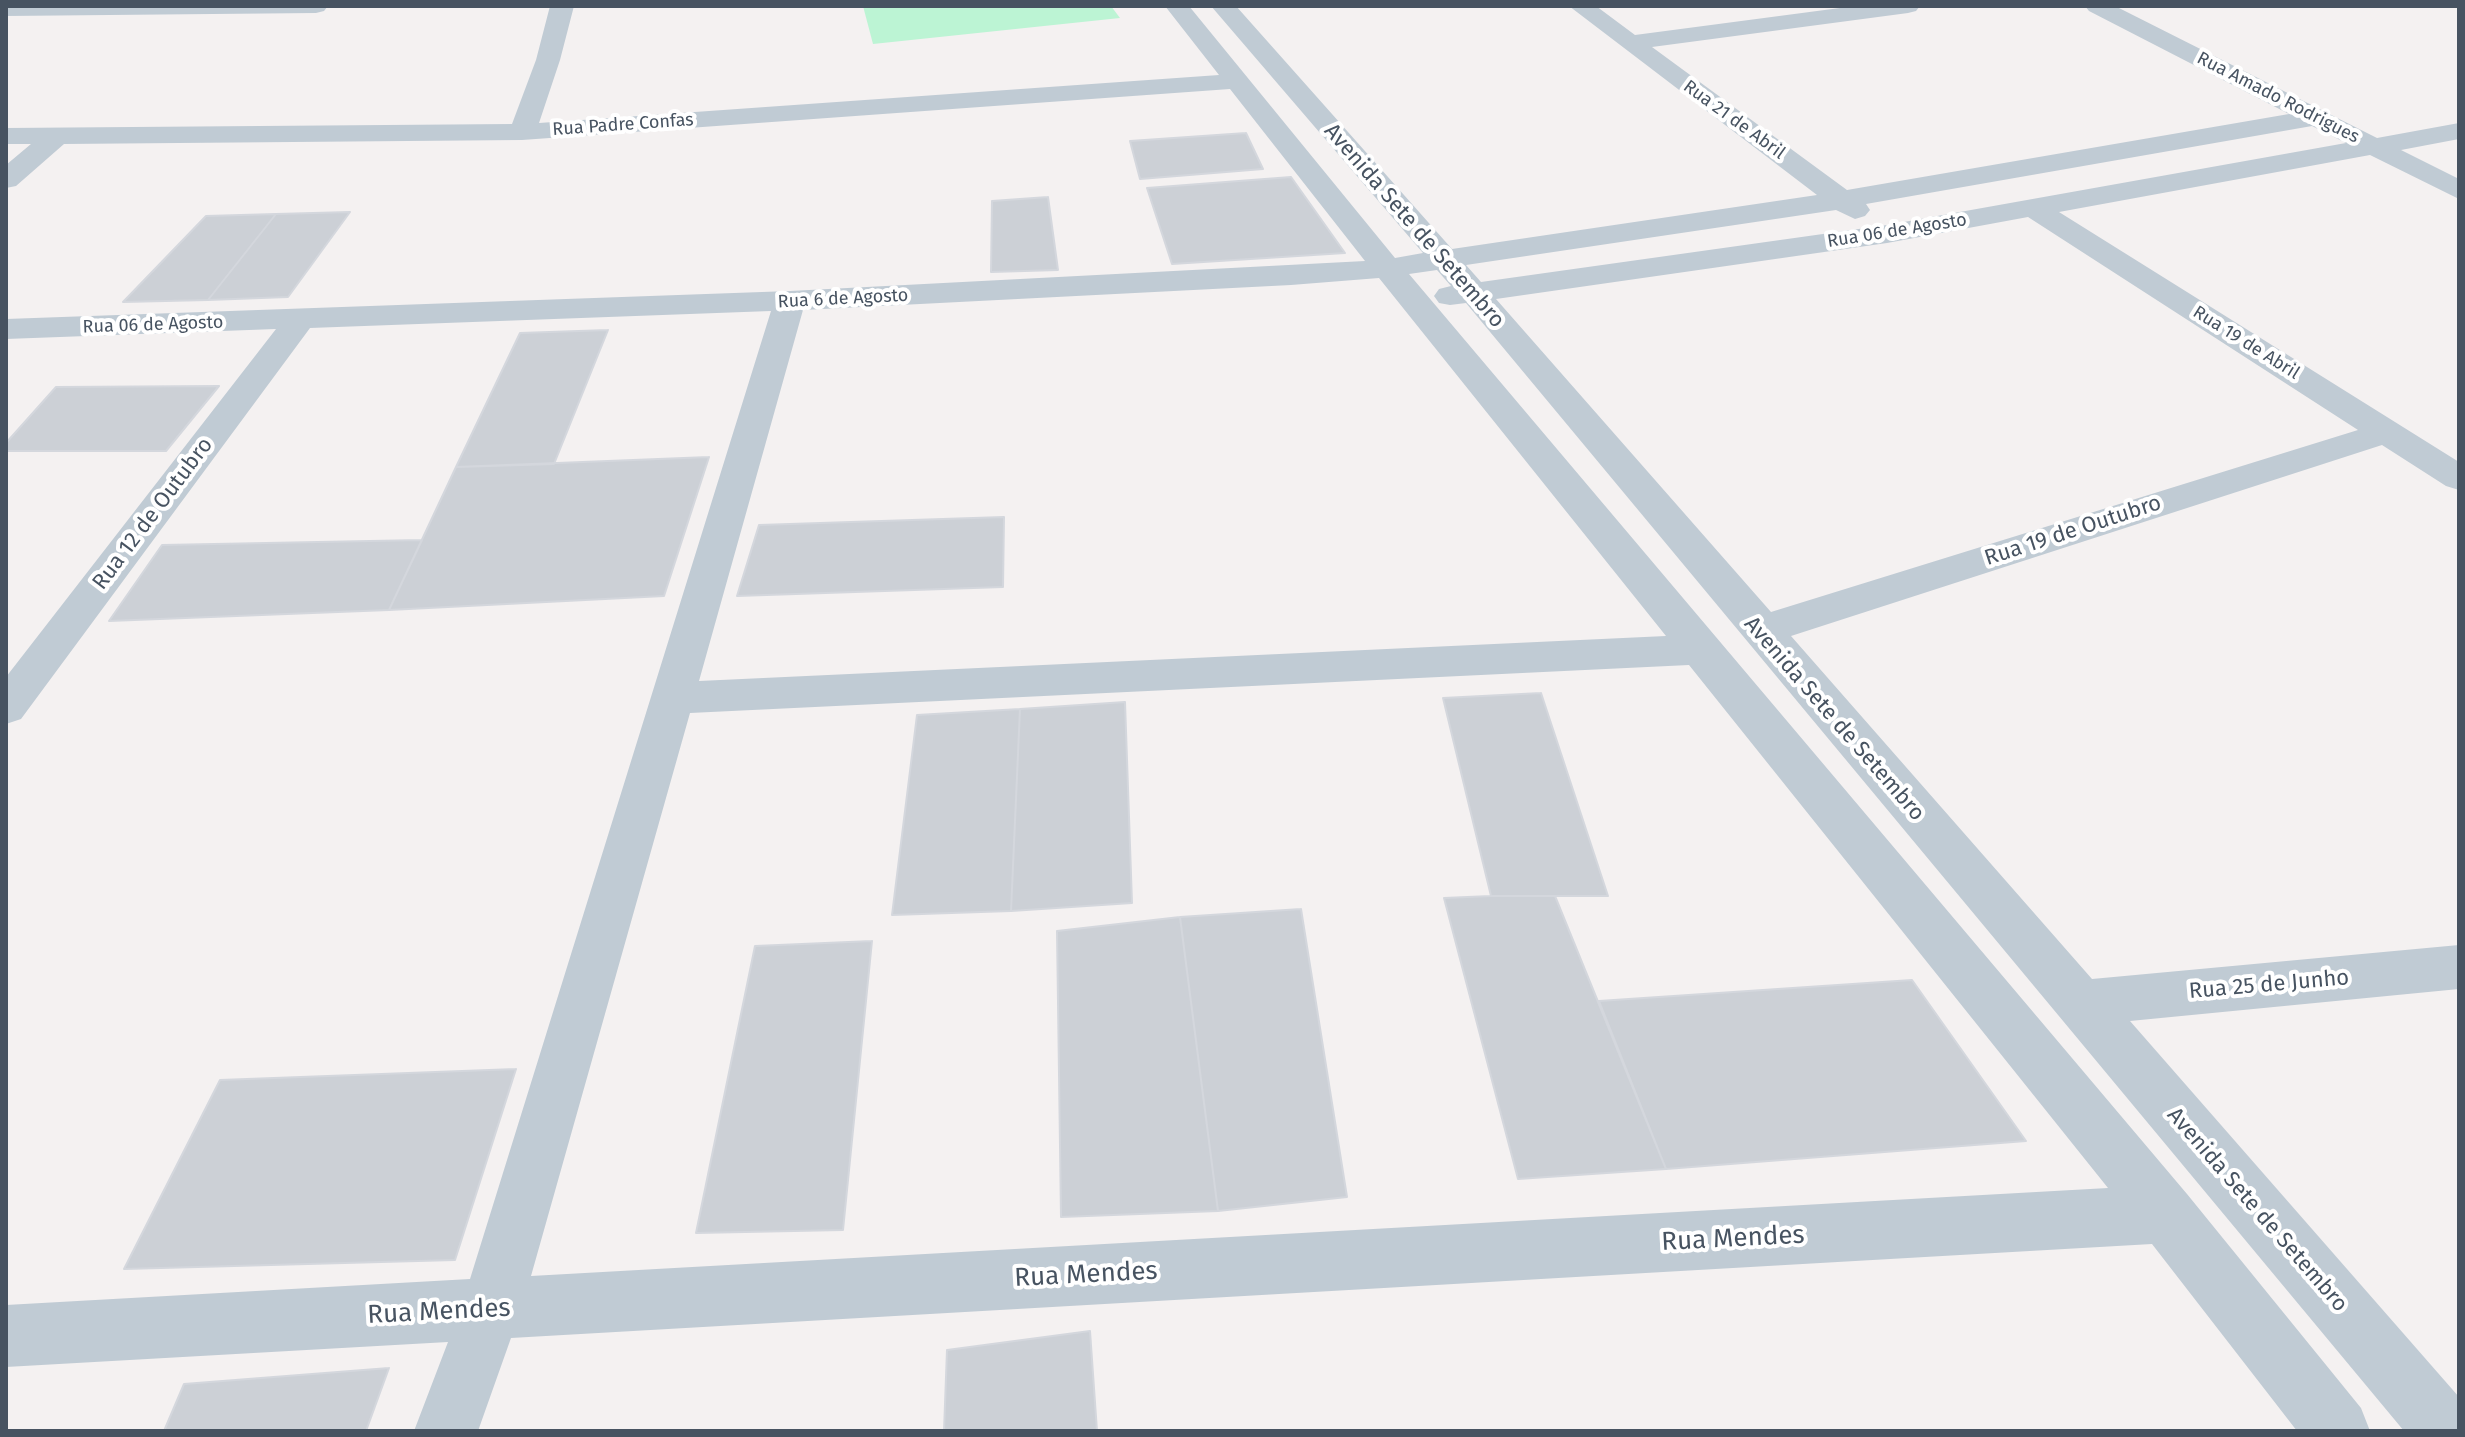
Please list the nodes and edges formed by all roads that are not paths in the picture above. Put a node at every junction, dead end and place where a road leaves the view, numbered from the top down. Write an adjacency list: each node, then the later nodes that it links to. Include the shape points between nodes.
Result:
1 (316, 6): 8 (street)
2 (562, 6): 13 (street)
3 (1177, 6): 10 (street, Avenida Sete de Setembro)
4 (1223, 6): 22 (street, Avenida Sete de Setembro)
5 (1581, 6): 9 (street, Rua 21 de Abril)
6 (1908, 6): 9 (street)
7 (2097, 6): 11 (street, Rua Amado Rodrigues)
8 (6, 9)
9 (1630, 43): 19 (street, Rua 21 de Abril)
10 (1238, 81): 13 (street, Rua Padre Confas); 23 (street, Avenida Sete de Setembro)
11 (2317, 117): 16 (street, Rua Amado Rodrigues); 19 (street, Rua 06 de Agosto)
12 (2459, 131): 16 (street, Rua 06 de Agosto)
13 (522, 132): 15 (street, Rua Padre Confas)
14 (6, 136): 15 (street, Rua Padre Confas)
15 (55, 137): 17 (street)
16 (2375, 147): 18 (street, Rua Amado Rodrigues); 20 (street, Rua 06 de Agosto)
17 (6, 180)
18 (2459, 190)
19 (1842, 200): 21 (street, Rua 21 de Abril); 22 (street, Rua 06 de Agosto)
20 (2033, 208): 21 (street, Rua 06 de Agosto); 29 (street, Rua 19 de Abril)
21 (1887, 234): 24 (street, Rua 06 de Agosto)
22 (1443, 260): 23 (street, Rua 06 de Agosto); 24 (street, Avenida Sete de Setembro)
23 (1387, 268): 25 (street, Rua 6 de Agosto); 26 (street, Avenida Sete de Setembro)
24 (1473, 292): 26 (street, Rua 06 de Agosto); 31 (street, Avenida Sete de Setembro)
25 (790, 301): 27 (street, Rua 6 de Agosto); 33 (street)
26 (1416, 301): 32 (street, Avenida Sete de Setembro)
27 (299, 321): 28 (street, Rua 06 de Agosto); 34 (street, Rua 12 de Outubro)
28 (6, 329)
29 (2387, 432): 30 (street, Rua 19 de Abril); 31 (street, Rua 19 de Outubro)
30 (2459, 478)
31 (1759, 631): 36 (street, Avenida Sete de Setembro)
32 (1703, 649): 33 (street); 37 (street, Avenida Sete de Setembro)
33 (673, 698): 38 (street)
34 (6, 708)
35 (2459, 967): 36 (street, Rua 25 de Junho)
36 (2079, 1003): 42 (street, Avenida Sete de Setembro)
37 (2166, 1214): 38 (street, Rua Mendes); 41 (street, Avenida Sete de Setembro)
38 (491, 1309): 39 (street, Rua Mendes); 40 (street)
39 (6, 1336)
40 (446, 1431)
41 (2338, 1431)
42 (2446, 1431)

